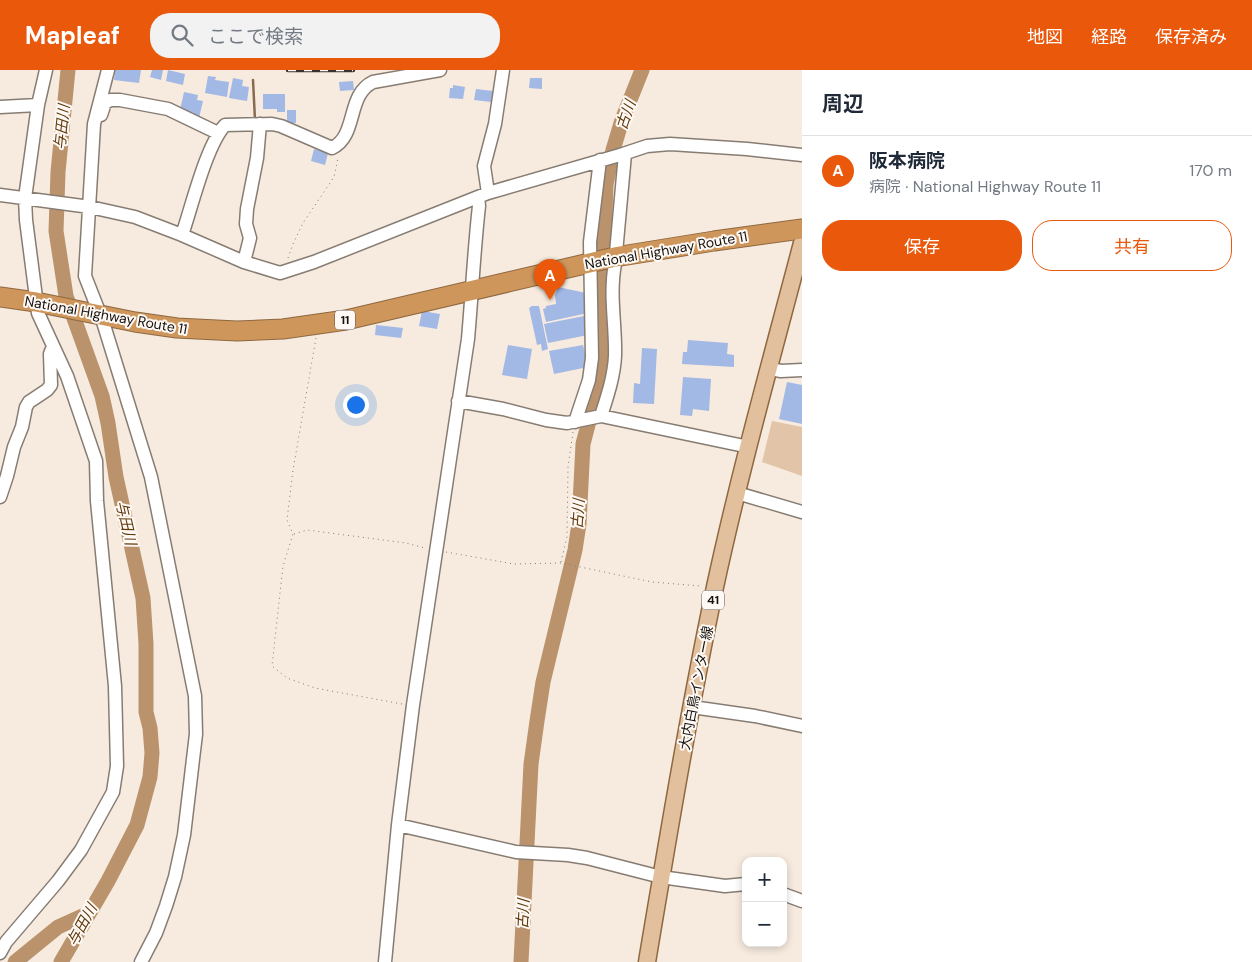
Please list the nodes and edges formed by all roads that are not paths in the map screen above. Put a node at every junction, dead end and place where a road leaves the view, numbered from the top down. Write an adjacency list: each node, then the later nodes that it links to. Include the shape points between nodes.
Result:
1 (46, 70): 5 (street)
2 (108, 70): 7 (street)
3 (440, 70): 8 (street, via 366,85 354,104 346,136 341,144 332,148 281,126)
4 (503, 70): 14 (street, via 495,124 484,166)
5 (38, 105): 6 (street); 15 (street)
6 (0, 107)
7 (94, 124): 9 (street, via 100,119 105,104 110,100 120,100 168,109); 16 (street)
8 (260, 124): 9 (street, via 225,125); 21 (street, via 247,209 246,224 250,238)
9 (218, 133): 18 (street)
10 (802, 154): 11 (street, via 670,144 647,146)
11 (623, 155): 12 (street); 20 (street)
12 (602, 160): 14 (street); 22 (street, via 590,242)
13 (0, 194): 15 (street)
14 (483, 195): 21 (street, via 288,271 274,272); 23 (street, via 479,206)
15 (29, 198): 16 (street); 25 (street, via 26,220 35,281)
16 (88, 207): 18 (street, via 135,217); 26 (street, via 85,276)
17 (802, 229): 20 (highway, National Highway Route 11 / 11)
18 (182, 235): 21 (street)
19 (802, 242): 28 (main road, 大内白鳥インター線 / 41)
20 (614, 258): 22 (highway, National Highway Route 11 / 11); 31 (street, via 615,356)
21 (244, 262)
22 (592, 263): 23 (highway, National Highway Route 11 / 11); 32 (street, via 592,358)
23 (472, 291): 26 (highway, National Highway Route 11 / 11, via 319,325 283,329 202,330 135,322); 30 (street)
24 (0, 297): 25 (highway, National Highway Route 11 / 11)
25 (43, 304): 26 (highway, National Highway Route 11 / 11); 27 (street, via 38,314)
26 (96, 313): 46 (street, via 151,478 196,696 196,734 184,835 166,906)
27 (53, 346): 34 (street, via 50,354 52,384 28,402); 45 (street, via 67,376 96,461 114,686 117,766 114,792 81,850)
28 (770, 368): 29 (street); 33 (main road, 大内白鳥インター線 / 41)
29 (802, 370)
30 (458, 401): 32 (street, via 546,420); 40 (street)
31 (600, 417): 32 (street); 33 (street)
32 (577, 422)
33 (749, 447): 35 (main road, 大内白鳥インター線 / 41)
34 (4, 476): 36 (street)
35 (737, 493): 37 (street); 38 (main road, 大内白鳥インター線 / 41)
36 (0, 497)
37 (802, 512)
38 (692, 707): 39 (street); 41 (main road, 大内白鳥インター線 / 41)
39 (802, 726)
40 (398, 826): 41 (street, via 516,852 568,854); 47 (street)
41 (661, 877): 42 (street, via 725,886); 48 (main road, 大内白鳥インター線 / 41)
42 (742, 884)
43 (787, 895): 44 (street)
44 (802, 901)
45 (0, 953)
46 (141, 962)
47 (385, 962)
48 (647, 962)

